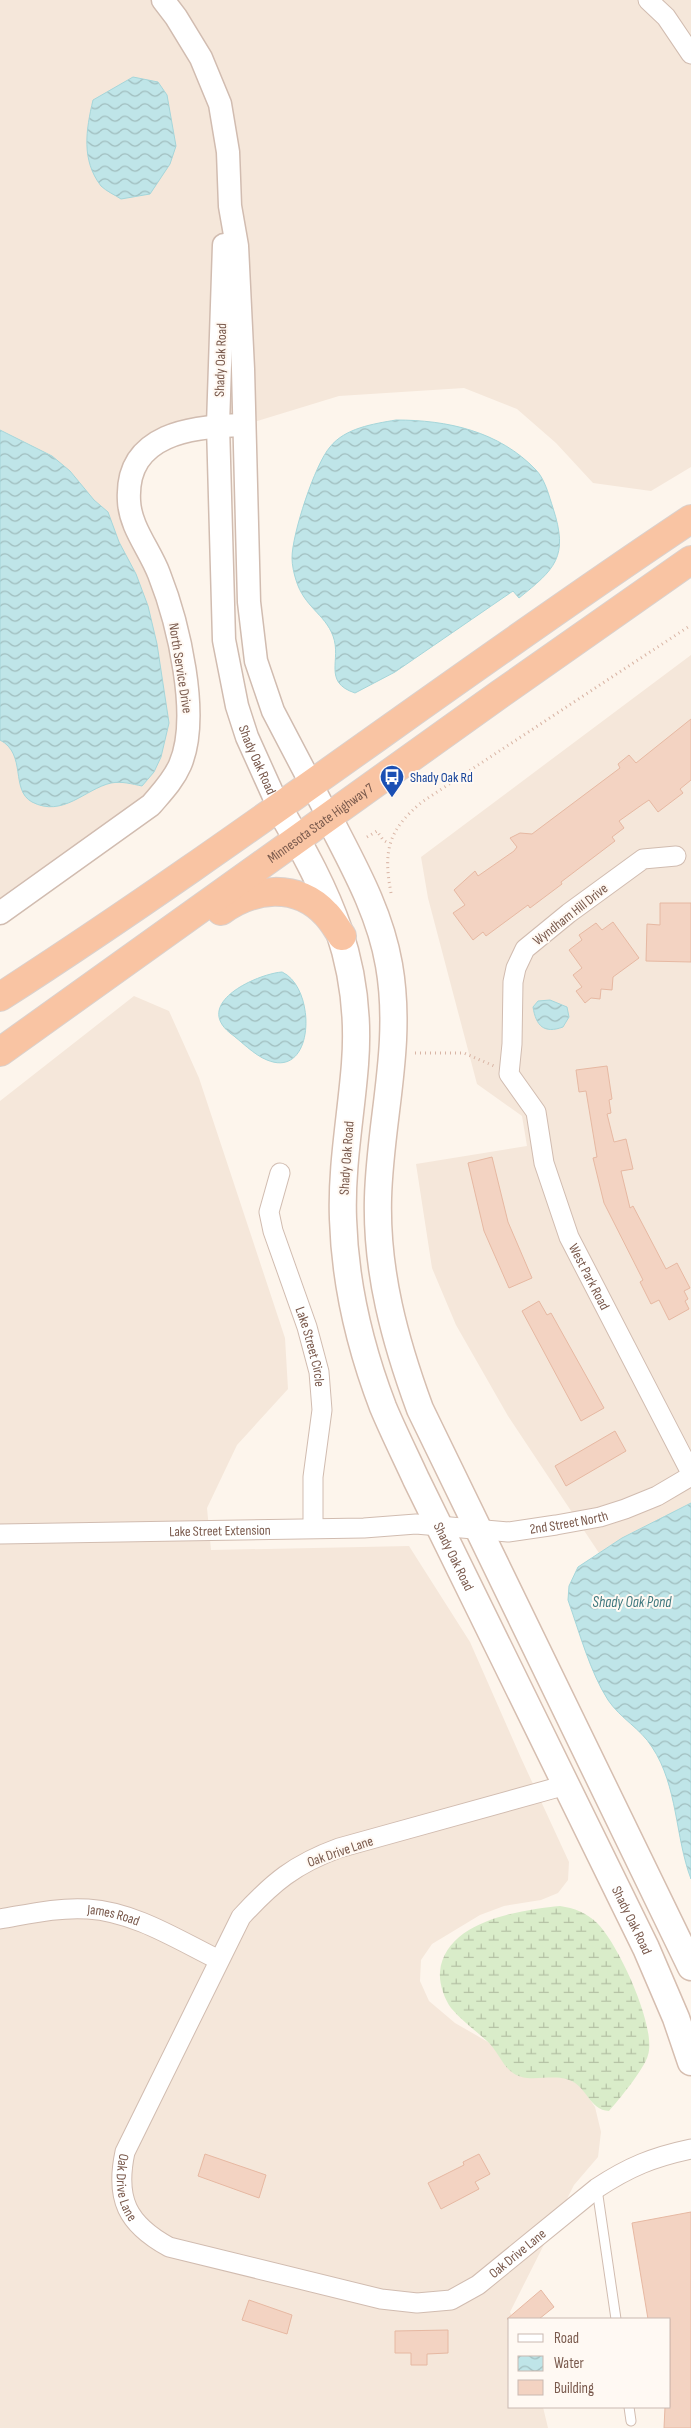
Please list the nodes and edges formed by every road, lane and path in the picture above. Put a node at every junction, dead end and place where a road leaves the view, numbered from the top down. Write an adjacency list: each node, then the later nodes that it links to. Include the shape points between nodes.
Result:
1 (163, 0): 4 (street, Shady Oak Road, via 201,58 220,104 228,152)
2 (648, 0): 3 (street, via 666,17)
3 (691, 54)
4 (230, 206): 5 (street, Shady Oak Road, via 237,246); 6 (street, Shady Oak Road, via 224,246)
5 (244, 425): 6 (street, North Service Drive); 10 (street, Shady Oak Road, via 249,602 256,661 273,711)
6 (218, 426): 11 (street, Shady Oak Road, via 224,640 229,673 247,737); 18 (street, North Service Drive, via 187,430 156,443 136,464 129,490 133,519 159,572 181,653 189,723 180,764 170,784 151,805)
7 (691, 519): 10 (highway)
8 (691, 560): 12 (highway, Minnesota State Highway 7)
9 (691, 625): 15 (path, via 422,802 407,815)
10 (311, 784): 11 (highway); 12 (street, Shady Oak Road)
11 (279, 808): 14 (main road, Shady Oak Road); 20 (highway)
12 (329, 818): 14 (highway, Minnesota State Highway 7); 30 (main road, Shady Oak Road, via 375,913 384,940 392,991 394,1048 380,1163 378,1221 380,1260 392,1324 420,1409)
13 (367, 836): 15 (path, via 377,831)
14 (298, 839): 19 (main road, Shady Oak Road, via 320,881); 23 (highway, Minnesota State Highway 7)
15 (388, 843): 17 (path, via 387,874)
16 (676, 856): 25 (street, Wyndham Hill Drive, via 643,859 526,949 513,982)
17 (391, 895)
18 (0, 913)
19 (342, 936): 23 (highway, via 326,914 298,896 274,892 250,894 155,958); 28 (main road, Shady Oak Road, via 354,985 356,1024 343,1179 345,1248 352,1303 383,1407)
20 (0, 997)
21 (415, 1046): 22 (path)
22 (415, 1053): 24 (path); 25 (path, via 464,1053)
23 (0, 1054)
24 (413, 1063)
25 (509, 1074): 27 (street, West Park Road, via 536,1112 544,1163 569,1237)
26 (280, 1173): 29 (street, Lake Street Circle, via 269,1212 315,1352 321,1389 320,1429 313,1477)
27 (691, 1474): 30 (street, 2nd Street North, via 657,1496 600,1517 508,1532)
28 (439, 1525): 29 (street, Lake Street Extension); 30 (street, 2nd Street North); 32 (main road, Shady Oak Road)
29 (313, 1527): 31 (street, Lake Street Extension)
30 (479, 1529): 35 (main road, Shady Oak Road)
31 (0, 1534)
32 (566, 1785): 34 (street, Oak Drive Lane, via 339,1848 310,1859 285,1874 257,1899 241,1917); 36 (main road, Shady Oak Road, via 646,1948)
33 (0, 1919): 34 (street, James Road, via 58,1909 89,1909 136,1919)
34 (219, 1960): 38 (street, Oak Drive Lane, via 125,2152 120,2174 122,2198 133,2219 148,2236 169,2247 381,2299 417,2303 451,2300 478,2285)
35 (691, 1967)
36 (691, 2062)
37 (691, 2149): 38 (street, Oak Drive Lane, via 637,2164)
38 (597, 2188): 39 (lane)
39 (616, 2318)
40 (629, 2408): 41 (lane)
41 (631, 2421)

